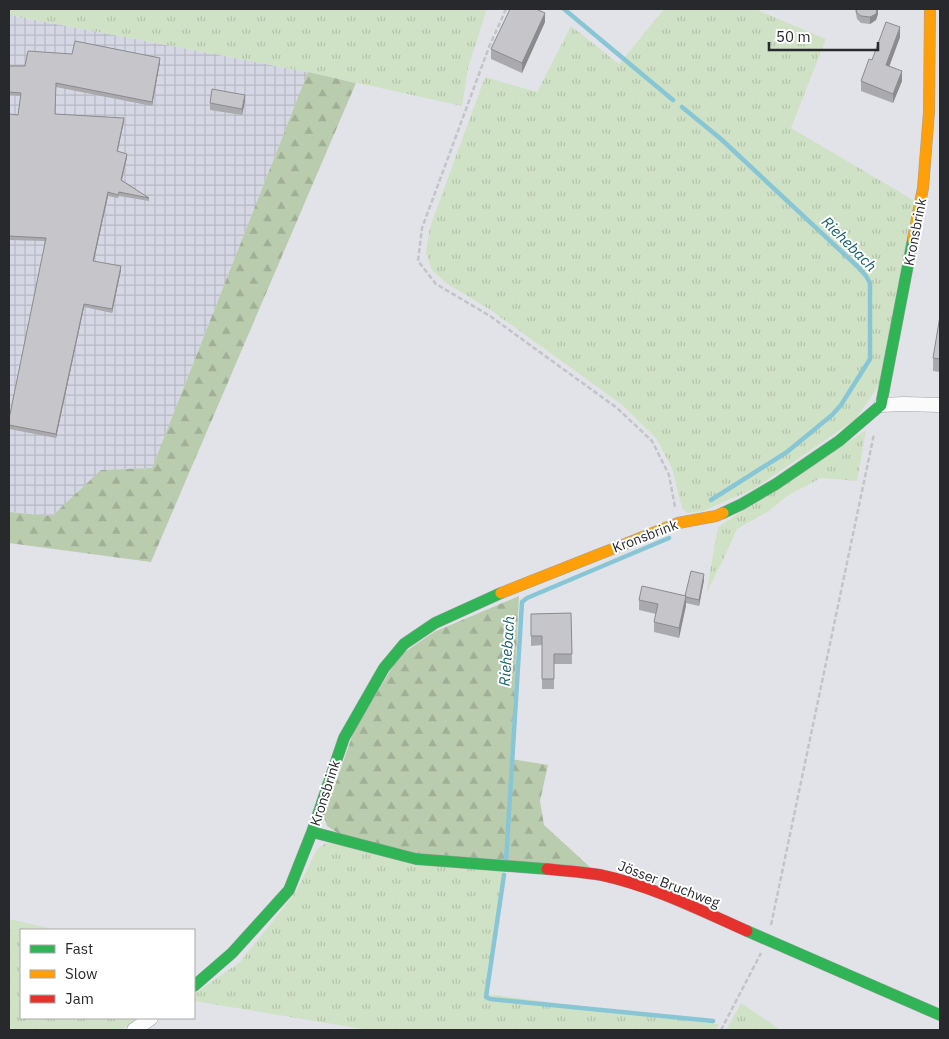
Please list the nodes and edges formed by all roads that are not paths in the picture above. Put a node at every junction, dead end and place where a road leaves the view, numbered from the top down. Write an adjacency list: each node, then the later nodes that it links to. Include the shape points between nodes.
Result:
1 (930, 9): 2 (street, Kronsbrink, via 929,112 923,188)
2 (881, 405): 3 (street); 4 (street, Kronsbrink, via 839,441 742,504 716,516 678,523 513,588 434,623 404,644 384,668 344,738)
3 (940, 405)
4 (312, 832): 5 (street, Kronsbrink, via 288,890 232,953); 6 (street, Jösser Bruchweg, via 416,859 599,875 667,896)
5 (195, 985)
6 (940, 1015)
7 (150, 1019): 8 (street)
8 (134, 1030)

